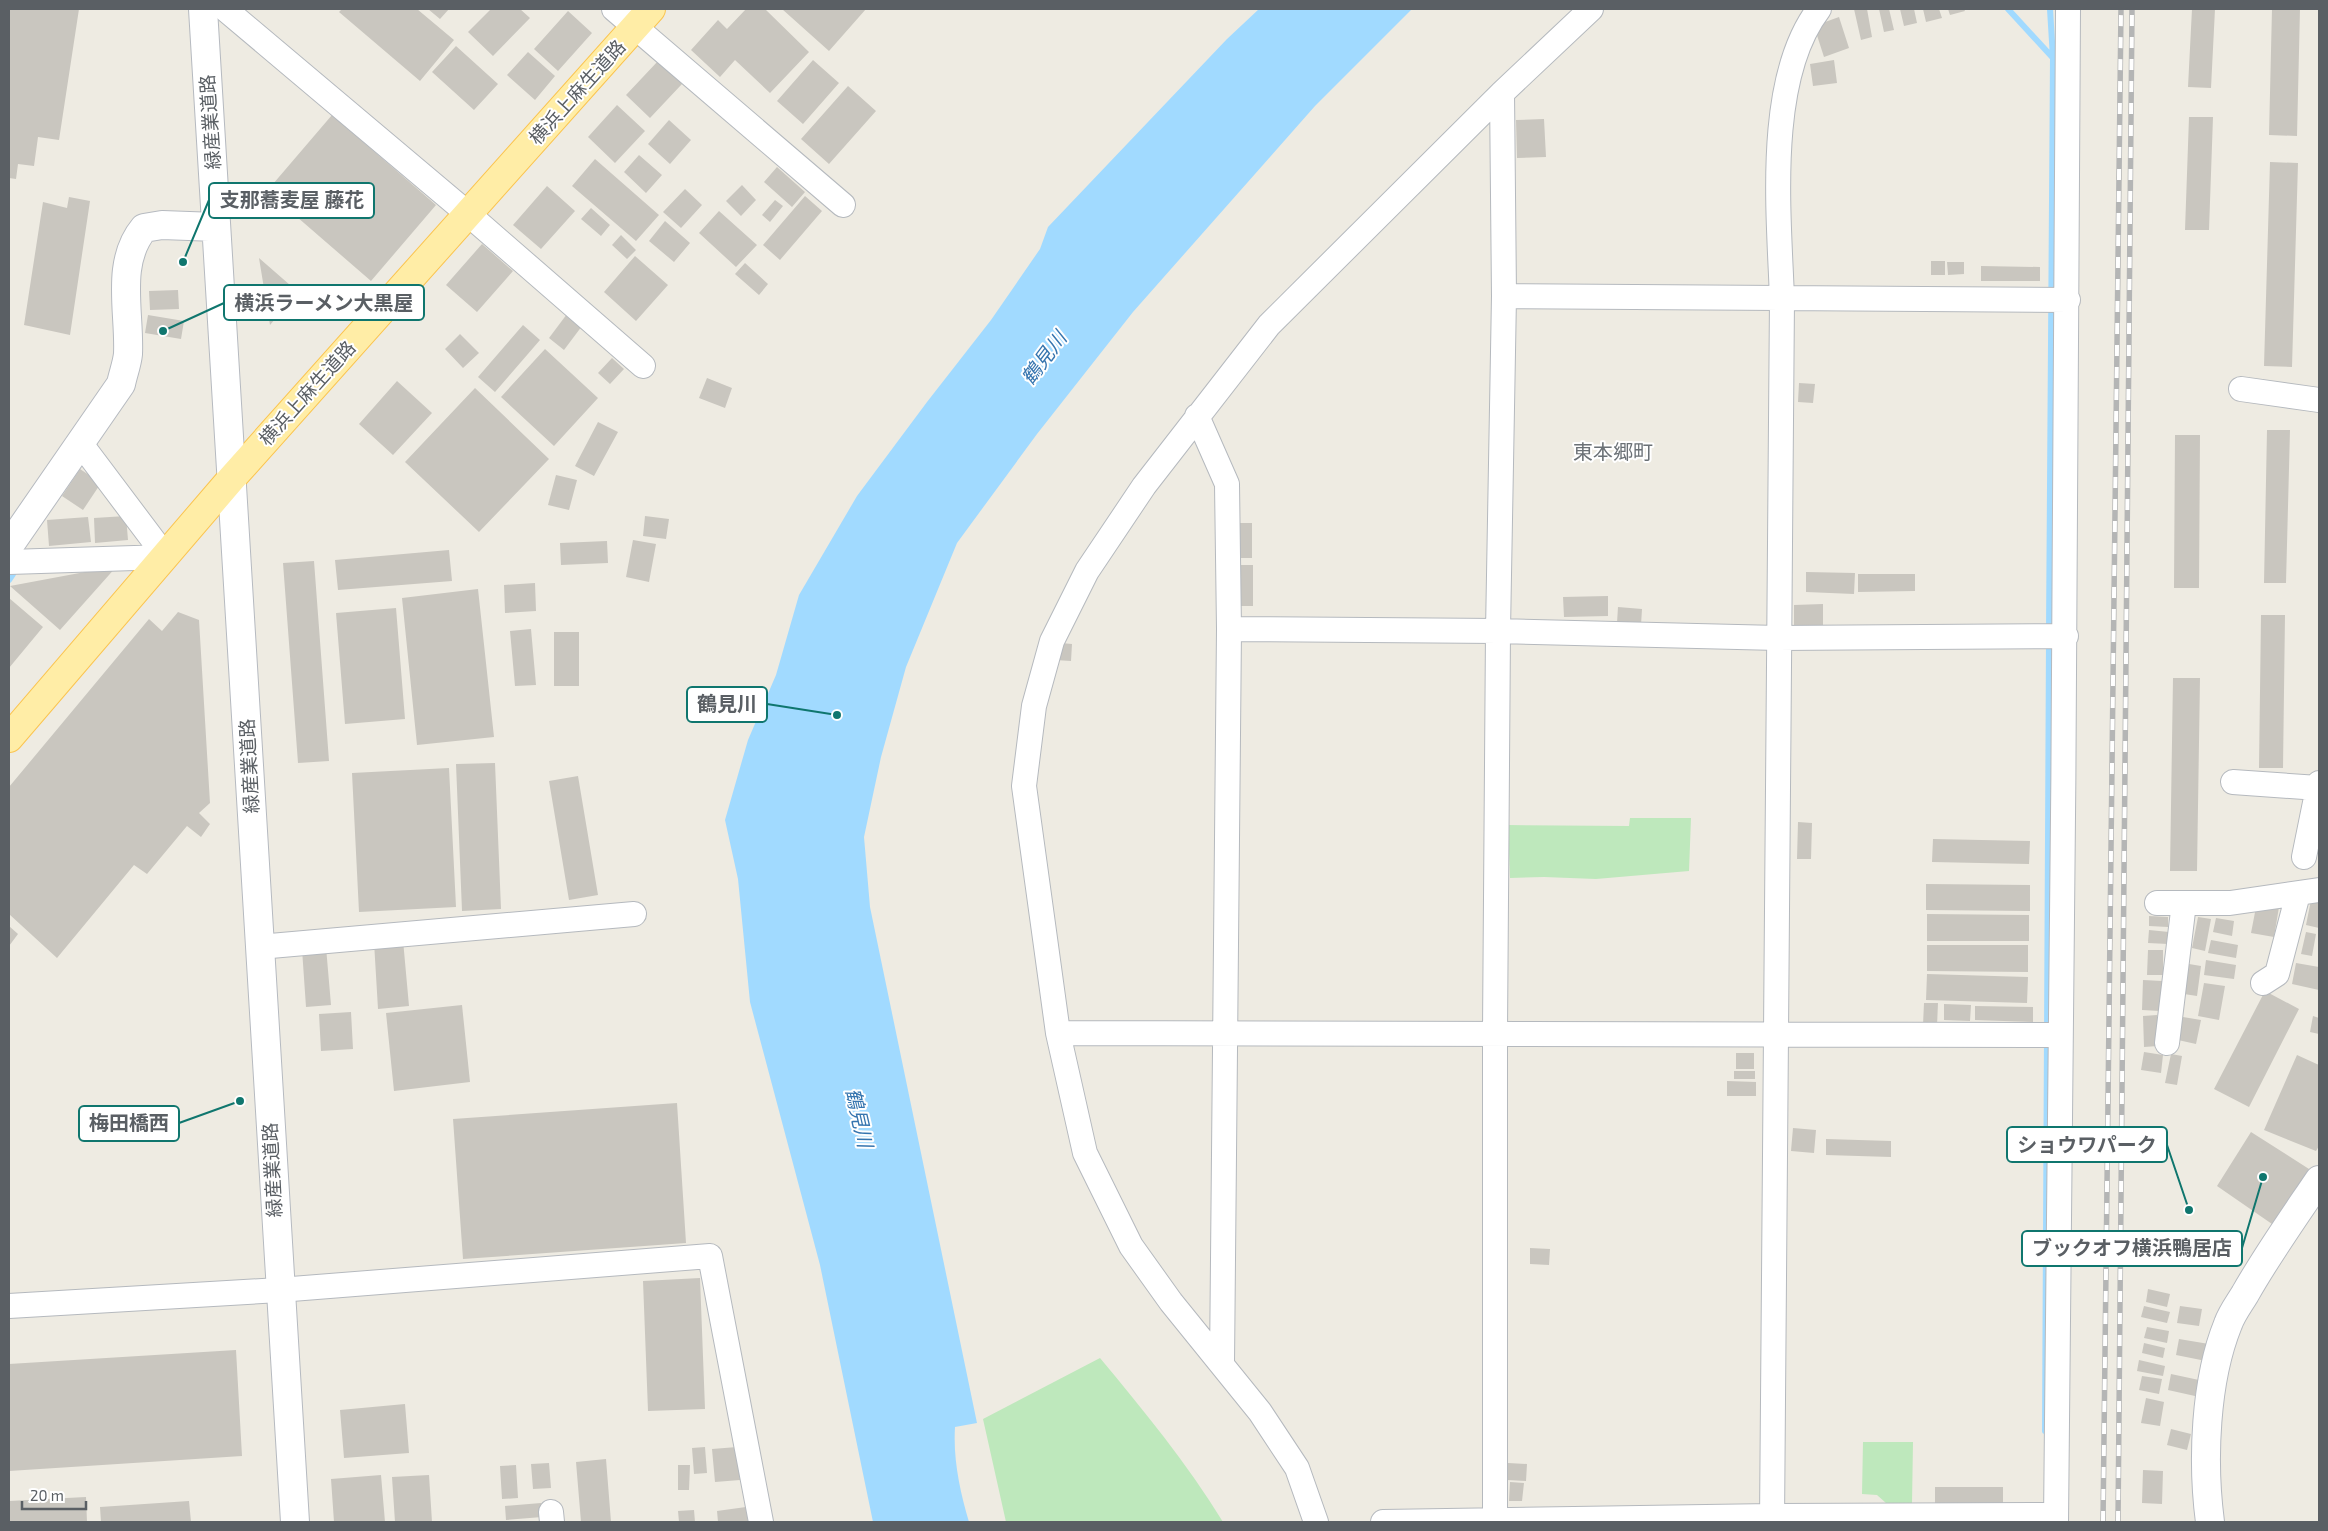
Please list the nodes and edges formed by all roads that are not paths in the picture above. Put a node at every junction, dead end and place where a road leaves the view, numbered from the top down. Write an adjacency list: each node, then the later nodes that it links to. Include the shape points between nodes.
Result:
1 (203, 9): 11 (street, 緑産業道路)
2 (225, 9): 10 (street)
3 (614, 9): 7 (street)
4 (1591, 9): 8 (street)
5 (2068, 9): 14 (street)
6 (1806, 14): 13 (street, via 1785,100 1778,163)
7 (643, 18): 9 (street); 10 (main road, 横浜上麻生道路)
8 (1502, 93): 12 (street); 18 (street, via 1269,325)
9 (843, 205)
10 (467, 213): 15 (street); 20 (main road, 横浜上麻生道路)
11 (216, 227): 19 (street, via 162,225 144,228 134,241 127,277 126,365 120,384); 20 (street, 緑産業道路)
12 (1504, 296): 13 (street); 25 (street)
13 (1782, 299): 14 (street); 27 (street)
14 (2057, 300): 26 (street)
15 (643, 366)
16 (2241, 389): 17 (street)
17 (2319, 400)
18 (1197, 416): 24 (street, via 1228,484); 39 (street, via 1144,486 1087,571 1052,641 1034,706 1024,786)
19 (81, 444): 21 (street); 22 (street)
20 (232, 478): 22 (main road, 横浜上麻生道路); 36 (street, 緑産業道路)
21 (9, 546)
22 (166, 557): 23 (street); 28 (main road, 横浜上麻生道路)
23 (9, 562)
24 (1229, 629): 25 (street); 40 (street)
25 (1498, 631): 27 (street); 38 (street)
26 (2055, 636): 27 (street); 42 (street)
27 (1778, 638): 41 (street)
28 (9, 738)
29 (2233, 782): 30 (street)
30 (2319, 786): 31 (street)
31 (2304, 857)
32 (2309, 892): 34 (street, via 2230,903); 37 (street, via 2277,974)
33 (2157, 903): 34 (street)
34 (2184, 903): 43 (street)
35 (634, 914): 36 (street)
36 (259, 947): 45 (street, 緑産業道路)
37 (2263, 983)
38 (1495, 1033): 40 (street); 41 (street); 50 (street)
39 (1058, 1034): 40 (street); 47 (street, via 1085,1153 1131,1246 1171,1302)
40 (1225, 1034): 47 (street)
41 (1776, 1034): 42 (street); 49 (street)
42 (2051, 1035): 48 (street)
43 (2167, 1043)
44 (2319, 1180): 55 (street, via 2259,1269 2228,1323 2210,1403 2206,1450)
45 (279, 1290): 46 (street); 51 (street, 緑産業道路); 52 (street, via 710,1256)
46 (9, 1306)
47 (1222, 1364): 53 (street, via 1260,1412 1297,1468)
48 (2050, 1517): 49 (street)
49 (1772, 1519): 50 (street)
50 (1495, 1521): 54 (street)
51 (295, 1522)
52 (761, 1522)
53 (1316, 1522)
54 (1383, 1522)
55 (2210, 1522)

